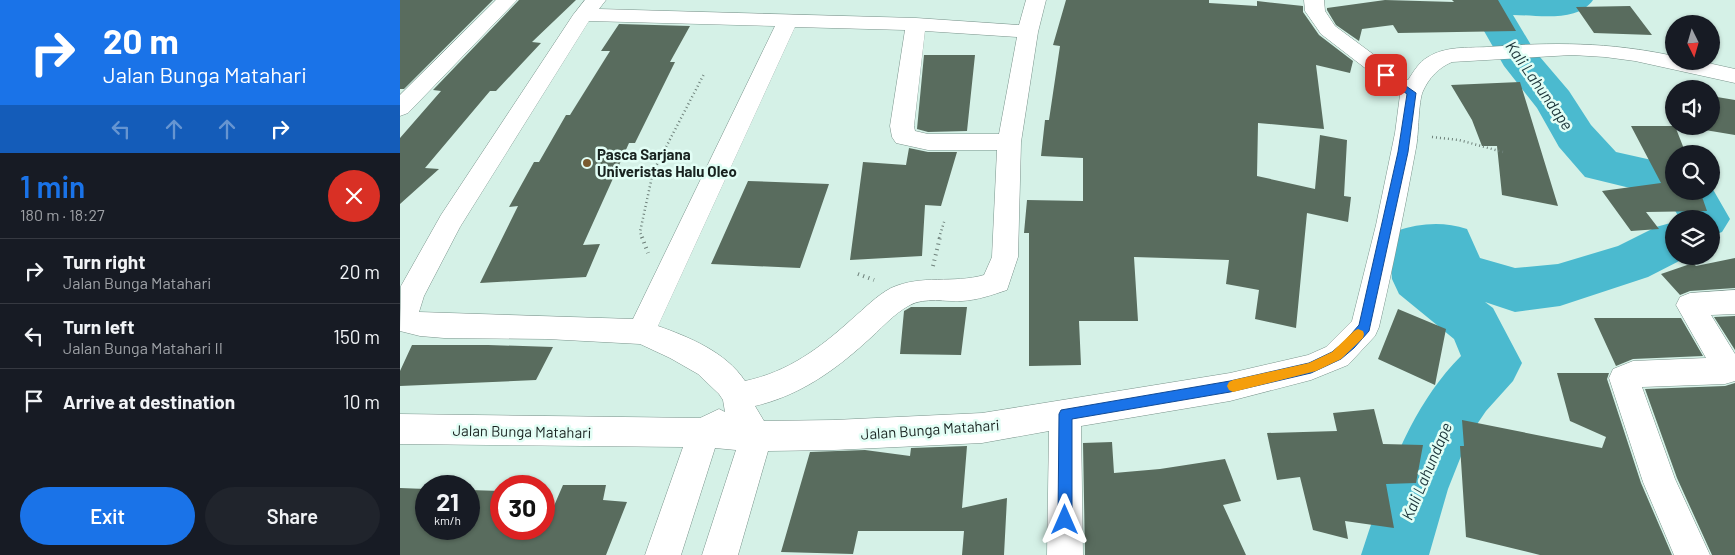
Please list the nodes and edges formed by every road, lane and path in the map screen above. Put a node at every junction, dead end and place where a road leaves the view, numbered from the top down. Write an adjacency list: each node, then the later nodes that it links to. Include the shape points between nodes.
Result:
1 (506, 0): 15 (street)
2 (638, 0): 7 (street)
3 (750, 0): 8 (street)
4 (1036, 0): 11 (street)
5 (1314, 0): 14 (street, via 1316,11 1328,30)
6 (590, 8): 7 (street); 23 (street, via 450,222 411,294 404,309 405,317 410,322 444,326)
7 (617, 15): 8 (street)
8 (740, 20): 9 (street)
9 (788, 21): 10 (street); 20 (street)
10 (916, 24): 11 (street); 17 (street, via 902,126 904,137 928,142)
11 (1028, 32): 17 (street)
12 (704, 74): 20 (path, via 654,172 640,232)
13 (1735, 76): 14 (street, Jalan Bunga Matahari, via 1635,54 1572,50 1504,52 1448,56 1436,61)
14 (1411, 93): 16 (street, Jalan Bunga Matahari)
15 (400, 108)
16 (1407, 133): 18 (path, via 1459,140); 25 (street, Jalan Bunga Matahari, via 1365,327 1337,356 1311,368 1266,379)
17 (1009, 142): 21 (street, via 1005,257 997,282 972,289)
18 (1503, 152)
19 (945, 220): 21 (path, via 935,253)
20 (661, 289): 23 (street)
21 (931, 289): 24 (street, via 910,292 890,304 812,370 764,392)
22 (1735, 302): 31 (street, via 1690,305 1726,371 1633,374 1624,378 1660,482)
23 (641, 332): 24 (street, via 663,340 725,378)
24 (745, 414): 25 (street, Jalan Bunga Matahari, via 834,435 982,428); 27 (street); 29 (street)
25 (1065, 414): 30 (street)
26 (400, 429): 27 (street, Jalan Bunga Matahari)
27 (704, 433): 28 (street)
28 (663, 555)
29 (720, 555)
30 (1065, 555)
31 (1692, 555)

